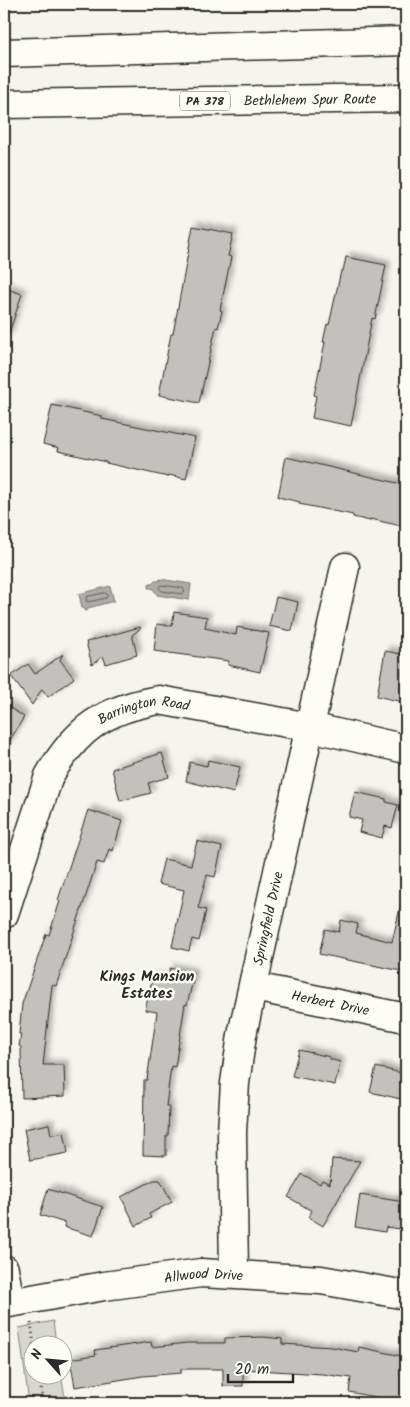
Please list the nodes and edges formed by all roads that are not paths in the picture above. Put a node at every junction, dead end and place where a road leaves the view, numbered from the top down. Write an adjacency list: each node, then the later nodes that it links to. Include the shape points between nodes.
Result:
1 (406, 41): 2 (main road)
2 (11, 52)
3 (406, 98): 4 (main road, Bethlehem Spur Route / PA 378)
4 (4, 104)
5 (345, 567): 6 (main road, Springfield Drive)
6 (310, 727): 7 (main road, Barrington Road); 8 (main road, Barrington Road, via 159,700 114,711 94,723 76,738 49,776); 9 (main road, Springfield Drive)
7 (406, 749)
8 (4, 914)
9 (254, 987): 10 (main road, Herbert Drive); 12 (main road, Springfield Drive, via 242,1034 235,1083 232,1132)
10 (406, 1018)
11 (4, 1268): 14 (main road)
12 (234, 1274): 13 (main road, Allwood Drive, via 321,1280); 14 (main road, Allwood Drive, via 201,1273)
13 (406, 1295)
14 (7, 1303)

